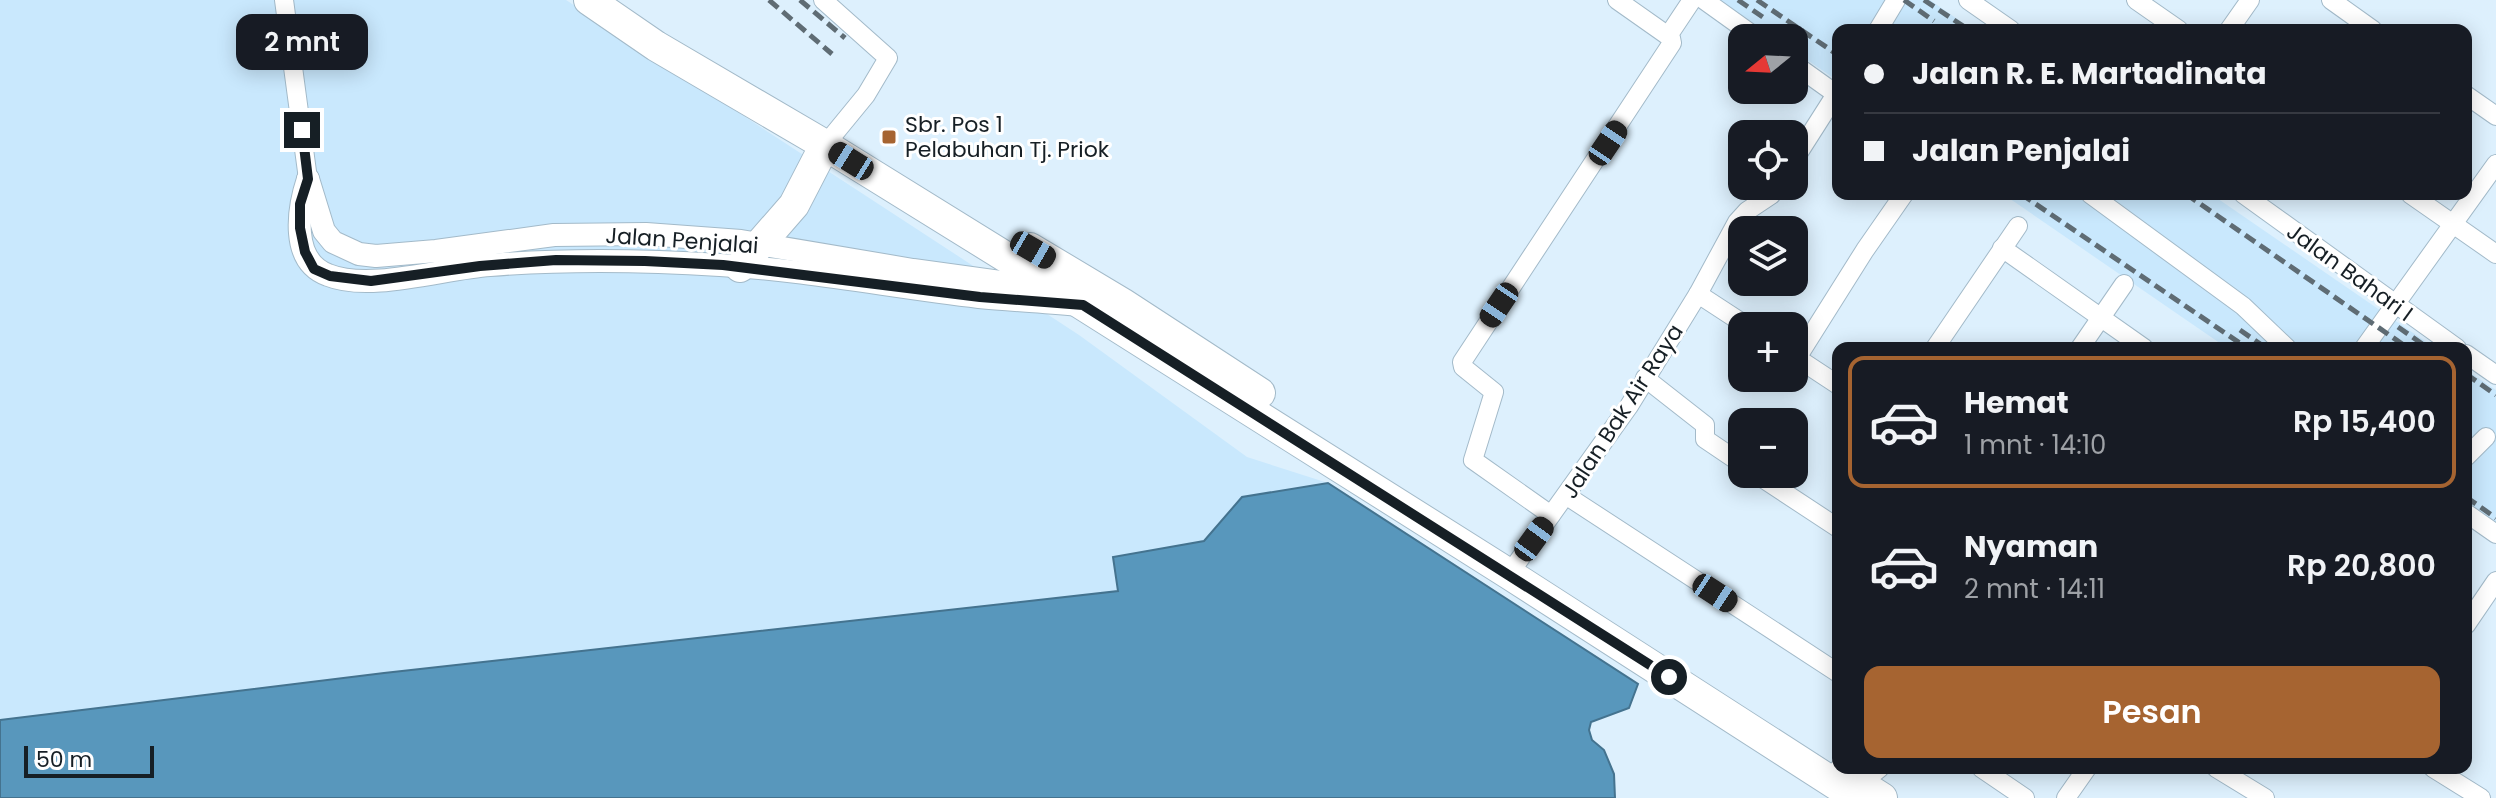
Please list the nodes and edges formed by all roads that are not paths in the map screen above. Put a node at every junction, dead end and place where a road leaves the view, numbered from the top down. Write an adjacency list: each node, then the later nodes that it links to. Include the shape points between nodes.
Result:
1 (284, 0): 28 (street, Jalan Penjalai)
2 (589, 0): 25 (highway, via 656,46)
3 (617, 0): 25 (highway)
4 (823, 0): 25 (street, via 888,58)
5 (1617, 0): 19 (street)
6 (1692, 0): 19 (street)
7 (1704, 0): 13 (street)
8 (1896, 0): 14 (street)
9 (1968, 0): 15 (street)
10 (2136, 0): 16 (street)
11 (2250, 0): 17 (street)
12 (2331, 0): 18 (street)
13 (1737, 24)
14 (1882, 24)
15 (2002, 24)
16 (2170, 24)
17 (2233, 24)
18 (2365, 24)
19 (1668, 36): 65 (street, via 1672,43 1626,116 1463,358 1463,367 1494,392 1474,461)
20 (1808, 73): 21 (street)
21 (1832, 89)
22 (2472, 99): 24 (street)
23 (1832, 100): 26 (street)
24 (2496, 116)
25 (831, 138): 38 (highway, via 794,205); 44 (highway); 44 (highway, via 988,224)
26 (1808, 138)
27 (2496, 164): 29 (street)
28 (308, 179): 38 (street, Jalan Penjalai, via 324,231 333,242 359,254 436,251 554,235 646,234); 41 (street, Jalan Penjalai, via 300,204 305,252 314,269 330,276 371,281 556,260)
29 (2472, 198)
30 (1764, 200): 43 (street, Jalan Bak Air Raya, via 1737,222)
31 (1899, 200): 48 (street)
32 (2098, 200): 52 (street, via 2243,306)
33 (2251, 200): 45 (street, Jalan Bahari I)
34 (2418, 200): 36 (street)
35 (2471, 200): 36 (street)
36 (2453, 225): 40 (street); 45 (street)
37 (2018, 226): 39 (street)
38 (761, 244): 41 (highway); 44 (street, Jalan Penjalai)
39 (2002, 248): 47 (street); 49 (street)
40 (2496, 254)
41 (740, 267): 44 (street, Jalan Penjalai, via 980,297)
42 (2124, 284): 47 (street)
43 (1698, 294): 46 (street); 58 (street, Jalan Bak Air Raya)
44 (1091, 297): 69 (highway)
45 (2395, 305): 53 (street); 54 (street, Jalan Bahari I)
46 (1728, 314)
47 (2101, 316): 50 (street); 51 (street)
48 (1808, 337)
49 (1939, 342)
50 (2084, 342)
51 (2136, 342)
52 (2281, 342)
53 (2368, 342)
54 (2448, 342)
55 (2472, 358): 57 (street)
56 (1808, 365): 59 (street)
57 (2496, 375)
58 (1645, 378): 62 (street, via 1705,425 1705,439); 64 (street, Jalan Bak Air Raya)
59 (1832, 381)
60 (2486, 437): 61 (street)
61 (2472, 451)
62 (1728, 455)
63 (1781, 488): 66 (street)
64 (1567, 496): 65 (street, Jalan Bak Air Raya); 72 (street)
65 (1551, 515): 69 (street, Jalan Bak Air Raya)
66 (1832, 516)
67 (2472, 517): 68 (street)
68 (2496, 534)
69 (1513, 569): 73 (highway)
70 (2496, 581): 71 (street)
71 (2472, 616)
72 (1832, 669)
73 (1832, 767)
74 (1843, 774): 79 (highway)
75 (1990, 774): 81 (street)
76 (2083, 774): 82 (street)
77 (2226, 774): 83 (street)
78 (2443, 774): 84 (street)
79 (1867, 789)
80 (2496, 792): 85 (street)
81 (2025, 798)
82 (2066, 798)
83 (2265, 798)
84 (2481, 798)
85 (2492, 798)

